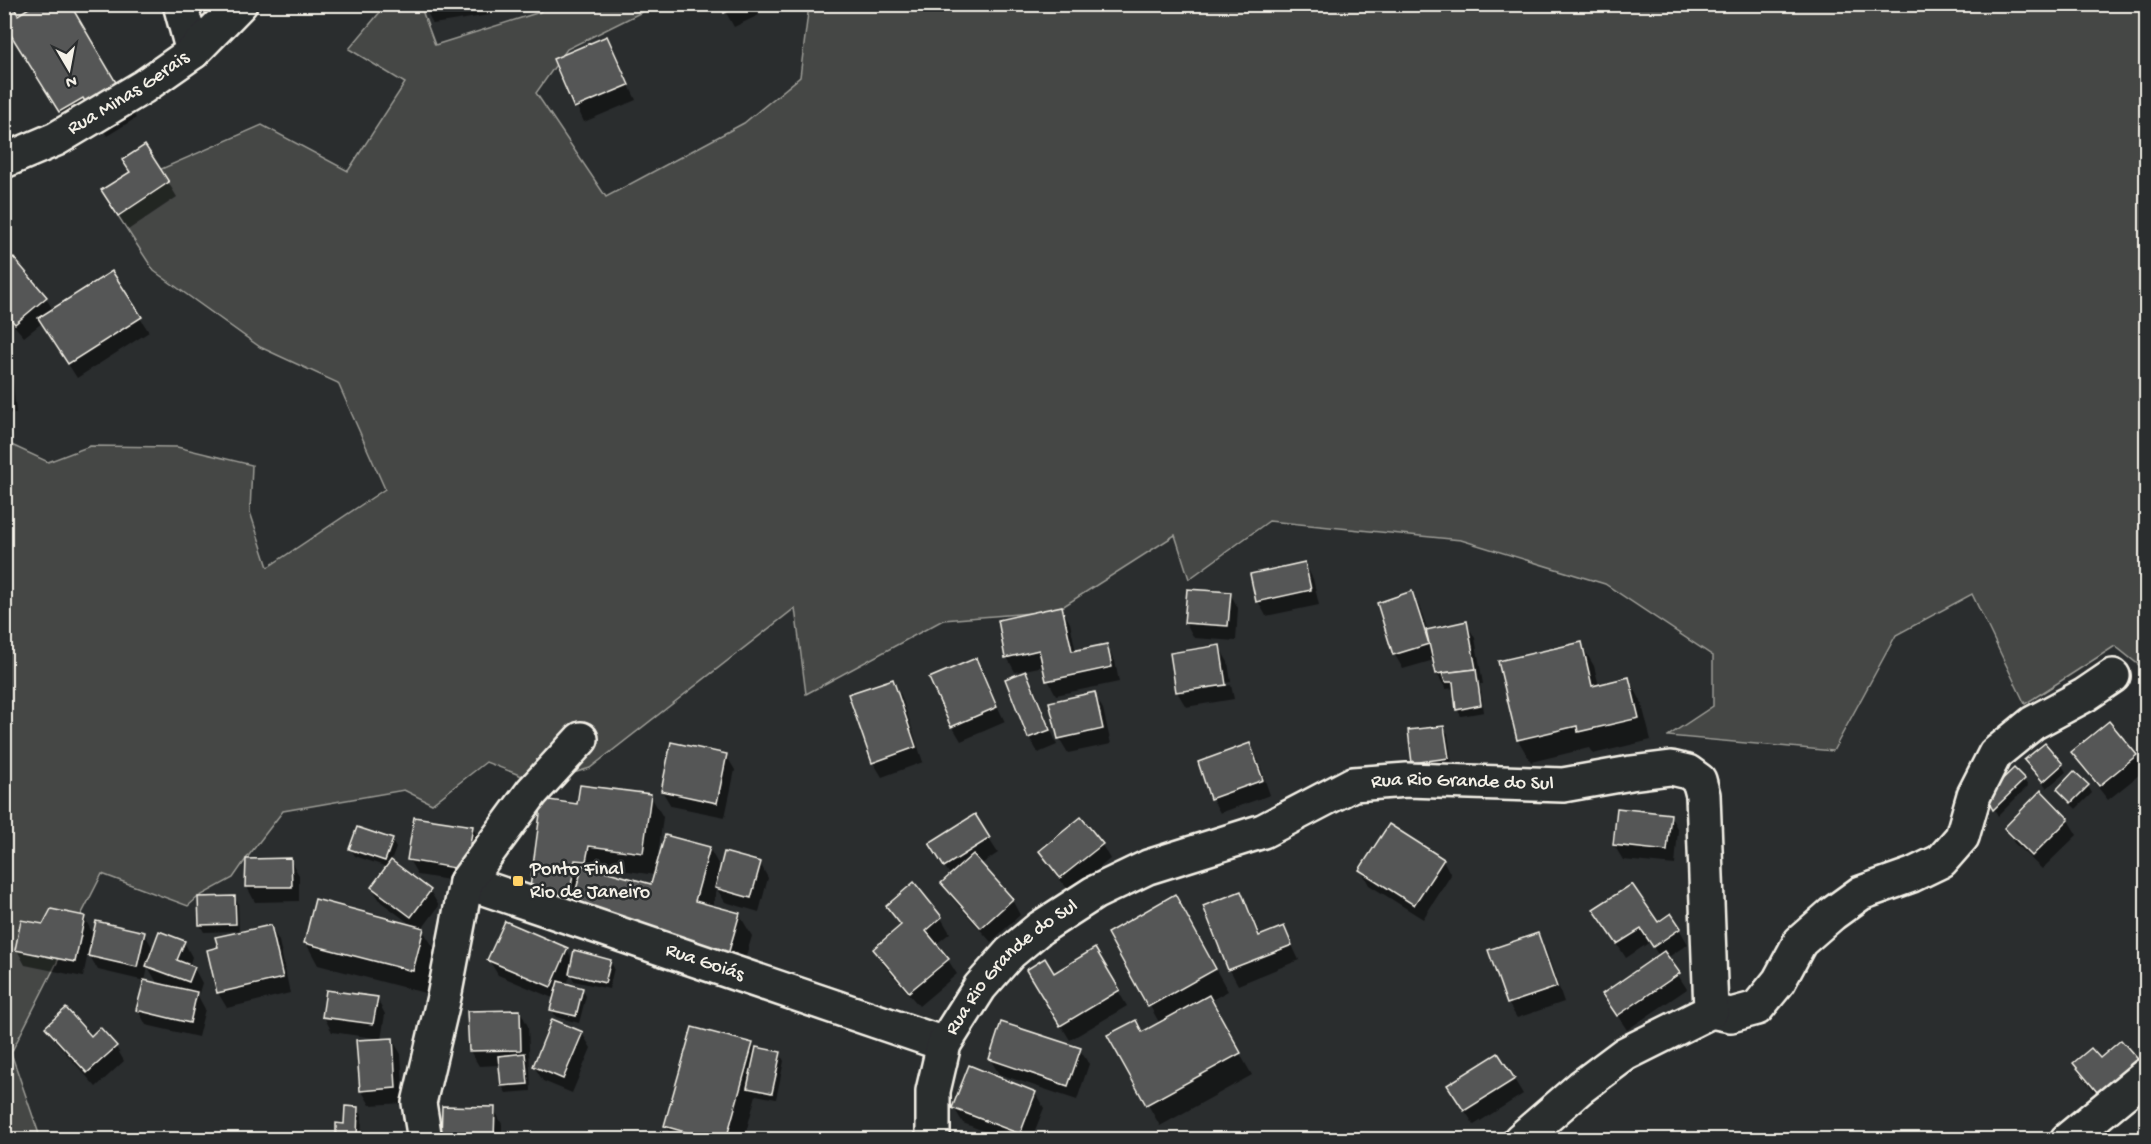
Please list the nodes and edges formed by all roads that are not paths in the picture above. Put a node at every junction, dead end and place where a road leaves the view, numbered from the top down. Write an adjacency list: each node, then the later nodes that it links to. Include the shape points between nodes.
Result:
1 (180, 4): 3 (street)
2 (240, 4): 3 (street, Rua Minas Gerais)
3 (193, 52): 4 (street, Rua Minas Gerais, via 56,139)
4 (4, 161)
5 (2113, 676): 8 (street, via 2033,723 1995,754 1974,795 1962,837 1941,861 1861,892 1832,914 1800,942 1779,981 1757,1008 1731,1016)
6 (581, 739): 7 (street, via 532,792)
7 (466, 882): 9 (street, Rua Goiás); 11 (street, via 419,1103)
8 (1711, 1011): 9 (street, Rua Rio Grande do Sul, via 1703,795 1699,780 1688,771 1671,768 1563,785 1407,780 1353,784 1263,831 1148,867 1094,893 1010,953 980,987); 13 (street, via 1625,1054)
9 (944, 1044): 12 (street, Rua Rio Grande do Sul, via 933,1091)
10 (2146, 1075): 14 (street)
11 (425, 1140)
12 (933, 1140)
13 (1520, 1140)
14 (2067, 1140)

